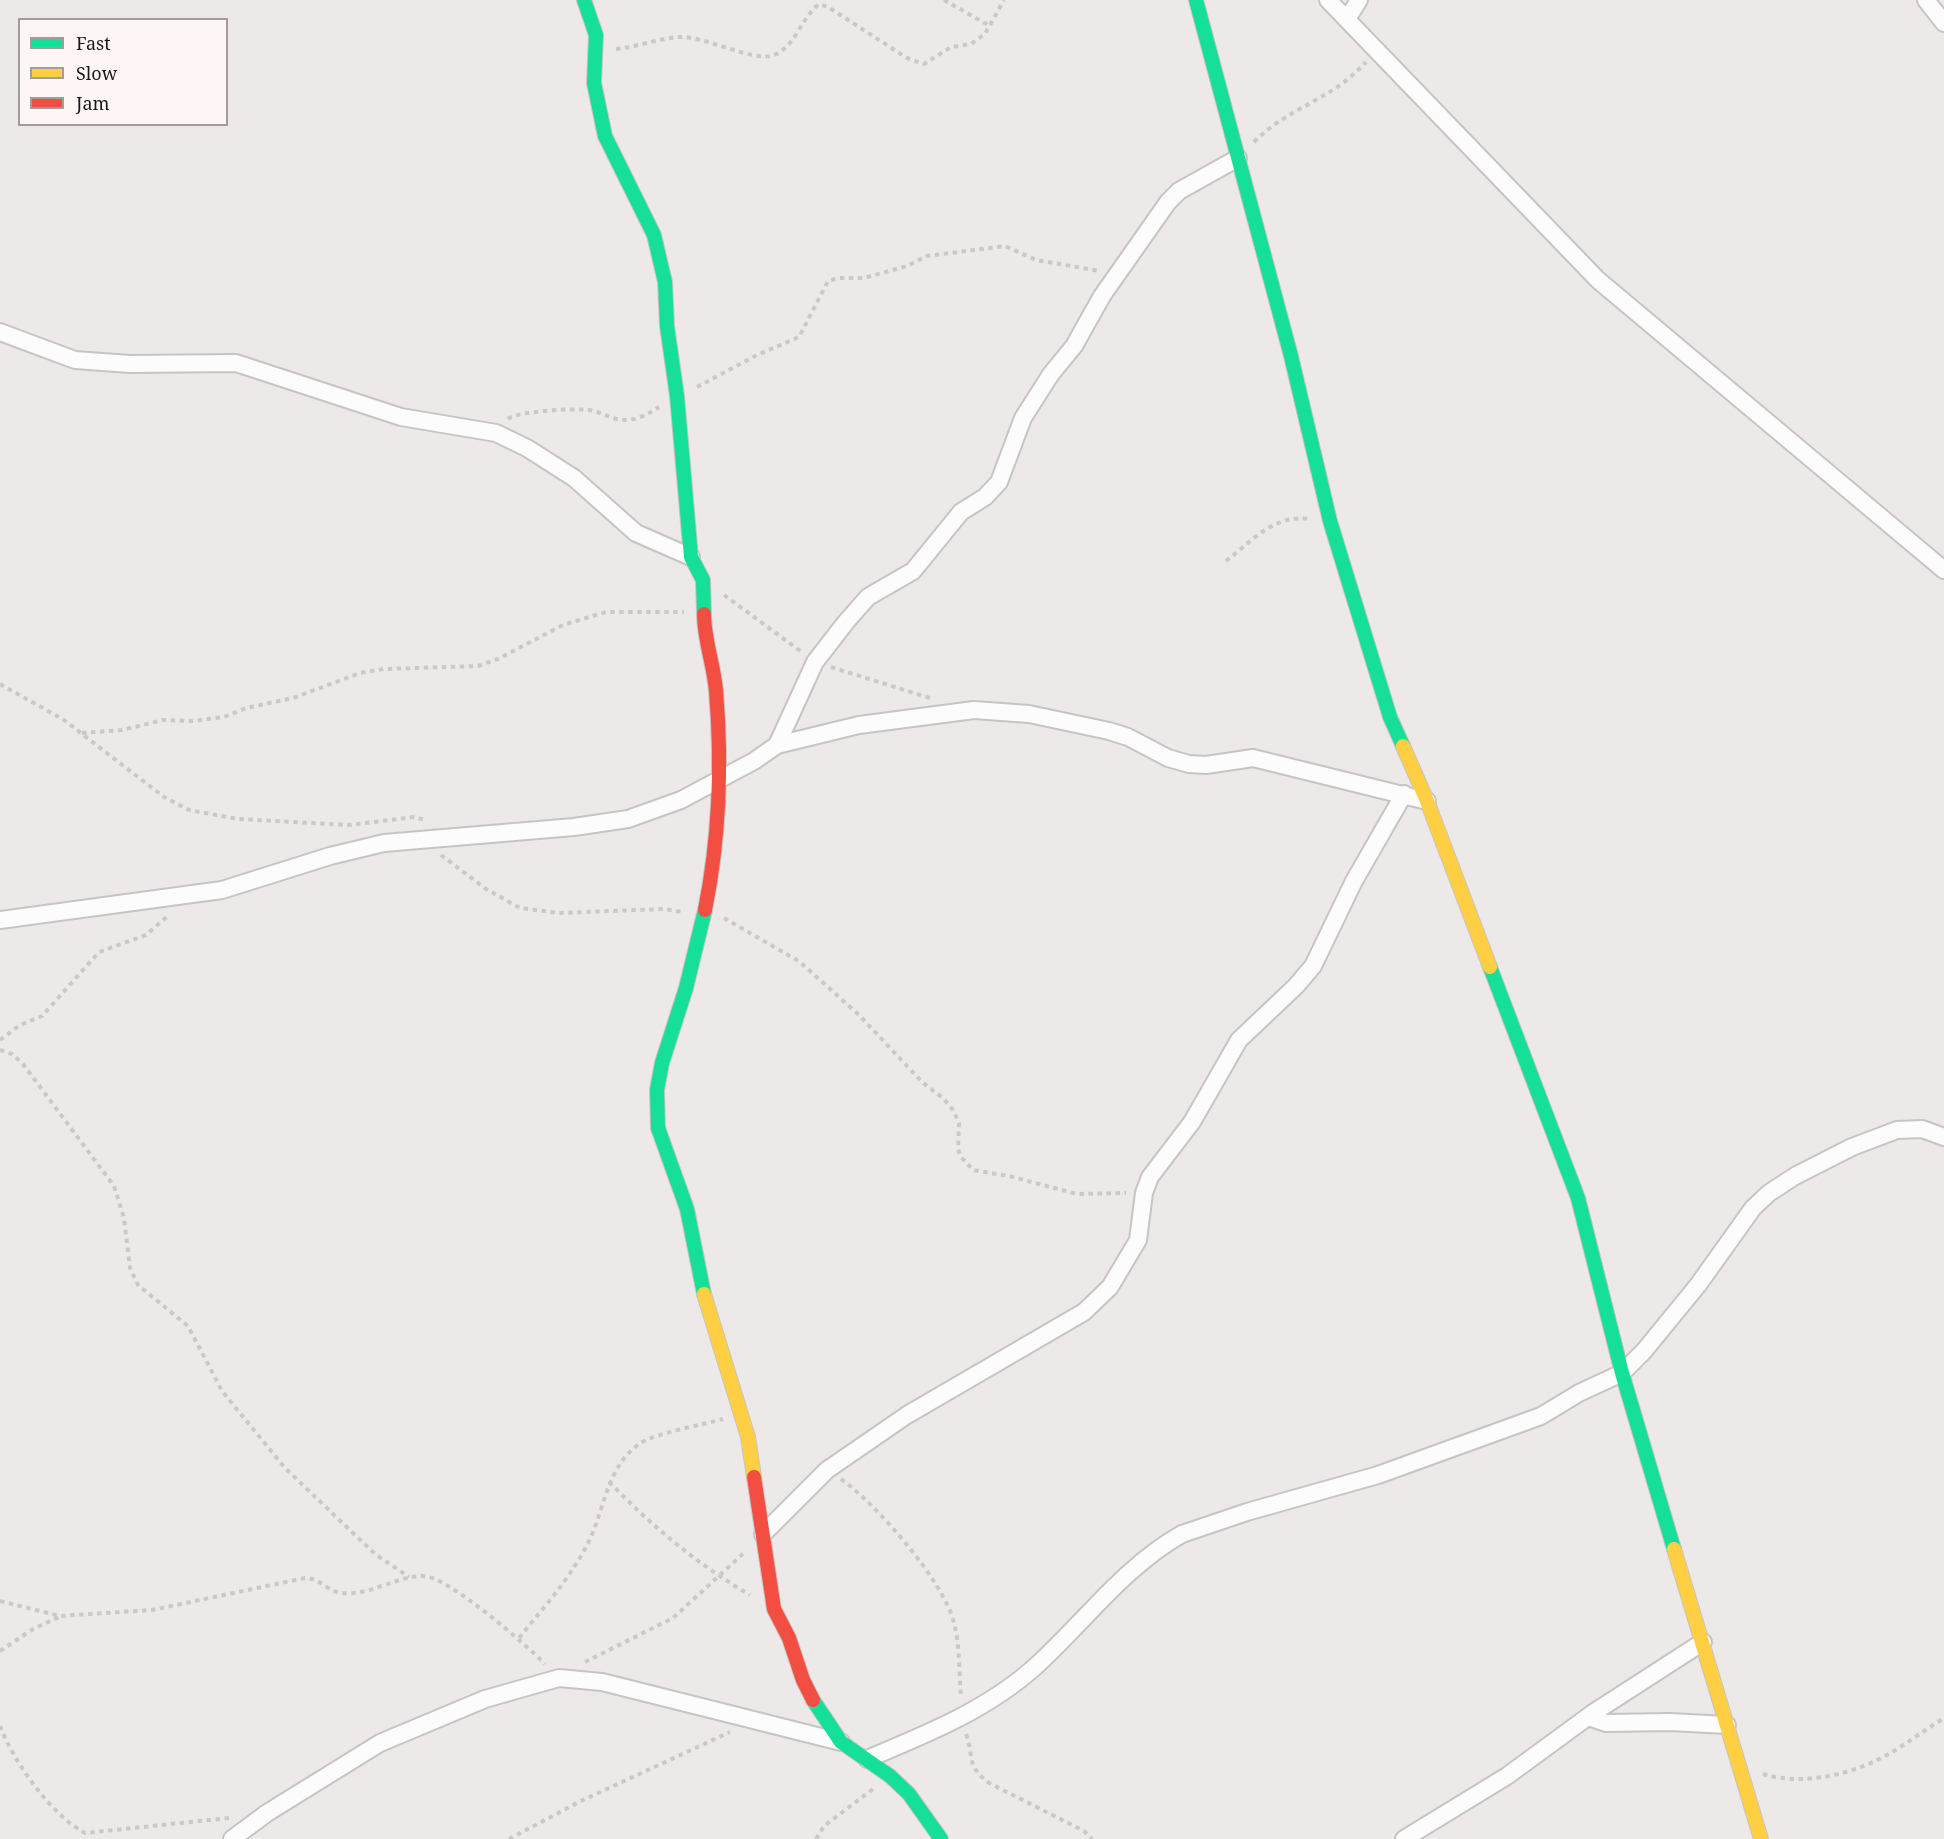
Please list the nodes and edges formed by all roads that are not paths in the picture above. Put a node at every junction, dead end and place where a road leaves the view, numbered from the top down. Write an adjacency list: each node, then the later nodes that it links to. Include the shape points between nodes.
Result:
1 (584, 0): 10 (street, via 594,24 594,83 605,136 654,236 665,282)
2 (1196, 0): 8 (street)
3 (1328, 0): 6 (street)
4 (1359, 0): 6 (street)
5 (1926, 0): 7 (street)
6 (1347, 20): 11 (street, via 1598,280)
7 (1944, 23)
8 (1238, 158): 12 (street, via 1179,191 1168,202 1023,418 995,487 961,512 913,571 868,597 815,662); 15 (street, via 1330,521 1390,717)
9 (0, 332): 10 (street, via 75,360 236,363 401,417 496,434 527,448 574,478 636,533)
10 (691, 557): 13 (street, via 703,580 705,628 716,677)
11 (1944, 570)
12 (777, 745): 13 (street); 14 (street, via 907,717 974,710 1029,714 1121,734 1189,764 1253,758)
13 (720, 778): 16 (street, via 681,800 628,819 384,843 222,890); 19 (street, via 705,910 662,1063 658,1128 693,1231 694,1257 706,1303 748,1437)
14 (1404, 794): 15 (street); 19 (street, via 1354,881 1313,966 1239,1040 1192,1122 1149,1177 1138,1240 1110,1287 1084,1312 907,1415 827,1470)
15 (1427, 801): 18 (street, via 1578,1198)
16 (0, 920)
17 (1944, 1137): 18 (street, via 1922,1129 1898,1130 1852,1147 1769,1193 1753,1208 1644,1351)
18 (1622, 1372): 20 (street); 24 (street, via 1541,1416 1454,1450 1182,1534 1136,1565 1037,1666 1009,1688 962,1717)
19 (763, 1534): 23 (street, via 774,1609 803,1680)
20 (1703, 1642): 21 (street); 22 (street)
21 (1588, 1717): 22 (street, via 1606,1723); 27 (street, via 1507,1776)
22 (1727, 1725): 28 (street)
23 (841, 1742): 24 (street); 25 (street, via 602,1682 559,1678 485,1699 380,1743)
24 (867, 1759): 26 (street, via 909,1794)
25 (232, 1839)
26 (941, 1839)
27 (1404, 1839)
28 (1761, 1839)

